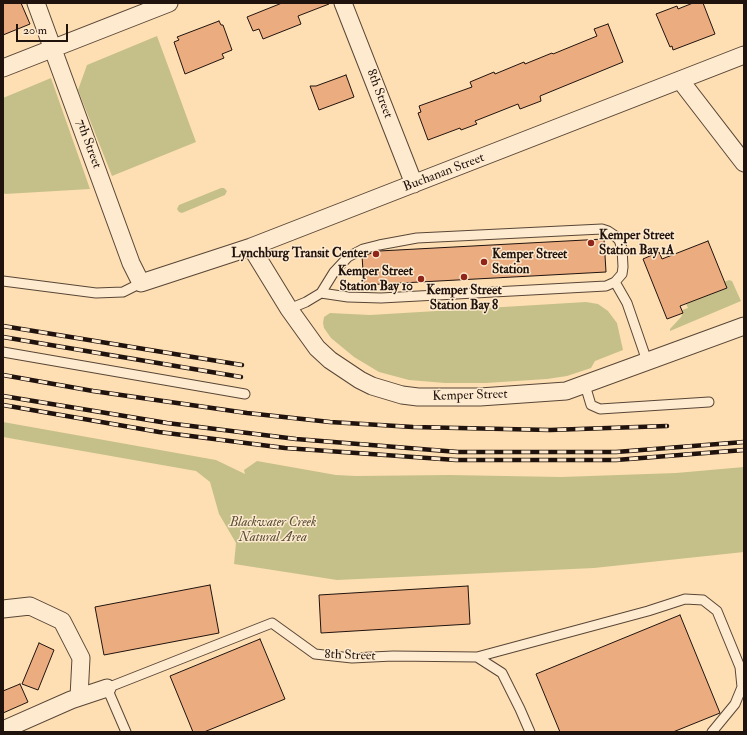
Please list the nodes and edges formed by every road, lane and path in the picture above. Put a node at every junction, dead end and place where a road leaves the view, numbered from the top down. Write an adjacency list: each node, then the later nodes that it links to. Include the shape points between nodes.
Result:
1 (36, 3): 4 (street, 7th Street)
2 (169, 3): 4 (street)
3 (344, 3): 9 (street, 8th Street)
4 (53, 48): 6 (street); 13 (street, 7th Street, via 131,264)
5 (744, 55): 7 (street, Buchanan Street)
6 (3, 68)
7 (680, 80): 8 (street); 9 (street, Buchanan Street)
8 (744, 163)
9 (414, 184): 10 (street, Buchanan Street)
10 (251, 247): 13 (street, Buchanan Street); 15 (street, Kemper Street)
11 (3, 282): 13 (lane, via 96,293 123,292)
12 (615, 282): 14 (lane, via 606,286 381,298); 14 (lane, via 622,274 622,248 614,235 602,229 417,238 379,245 363,249 348,257 334,272); 18 (lane, via 627,303)
13 (141, 283)
14 (321, 293): 15 (lane)
15 (289, 309): 19 (street, Kemper Street, via 317,348 330,360 366,383 402,395 480,397 566,391)
16 (744, 326): 18 (street, Kemper Street)
17 (3, 352): 20 (lane)
18 (647, 361): 19 (street, Kemper Street)
19 (585, 385): 21 (lane, via 591,405 600,409)
20 (246, 394)
21 (709, 402)
22 (3, 609): 25 (street, via 30,606 62,621 80,658)
23 (476, 656): 24 (lane, 8th Street, via 352,658 315,654 272,622); 28 (lane, via 502,673); 29 (lane, via 685,599 703,600 717,611 740,667 742,687 735,704)
24 (107, 688): 25 (street, 8th Street); 27 (lane)
25 (80, 697): 26 (street, 8th Street)
26 (3, 730)
27 (126, 732)
28 (530, 732)
29 (712, 732)

